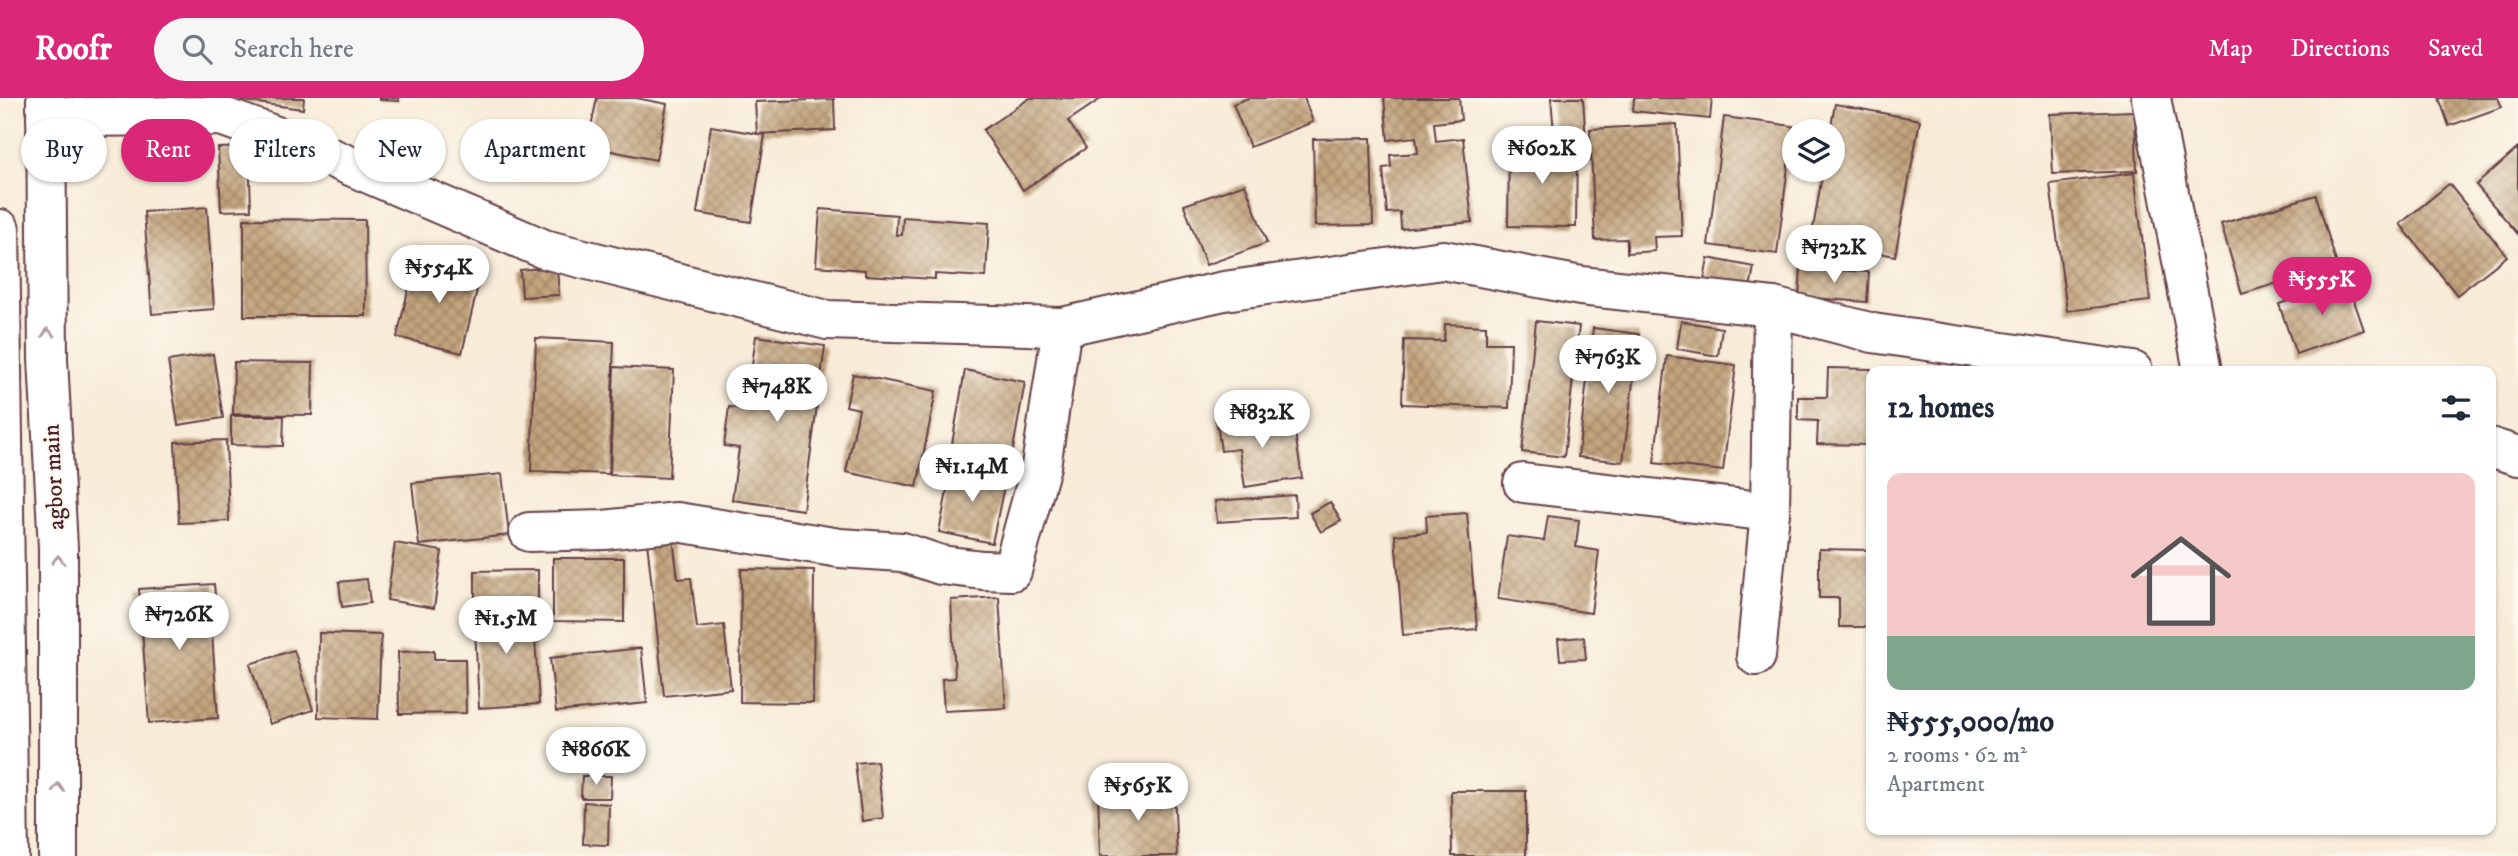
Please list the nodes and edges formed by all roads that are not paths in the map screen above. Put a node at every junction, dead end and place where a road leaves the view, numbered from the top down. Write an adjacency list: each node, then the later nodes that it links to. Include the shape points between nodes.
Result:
1 (2151, 98): 7 (street)
2 (46, 108): 5 (street, via 221,116 304,146 544,249 827,320); 16 (street, agbor main, one-way to 2, via 58,548 48,359)
3 (0, 229): 11 (street, agbor main)
4 (1773, 307): 5 (street, via 1581,286 1443,260 1224,291); 6 (street, via 1873,333); 12 (street)
5 (1062, 327): 13 (street, via 1041,466 1013,571 941,565 902,552 840,548 677,522)
6 (2099, 366)
7 (2202, 366)
8 (2496, 449): 9 (street)
9 (2518, 456)
10 (1523, 483): 12 (street)
11 (2, 499): 15 (street, agbor main)
12 (1770, 512): 14 (street)
13 (530, 532)
14 (1756, 656)
15 (9, 856)
16 (58, 856)

